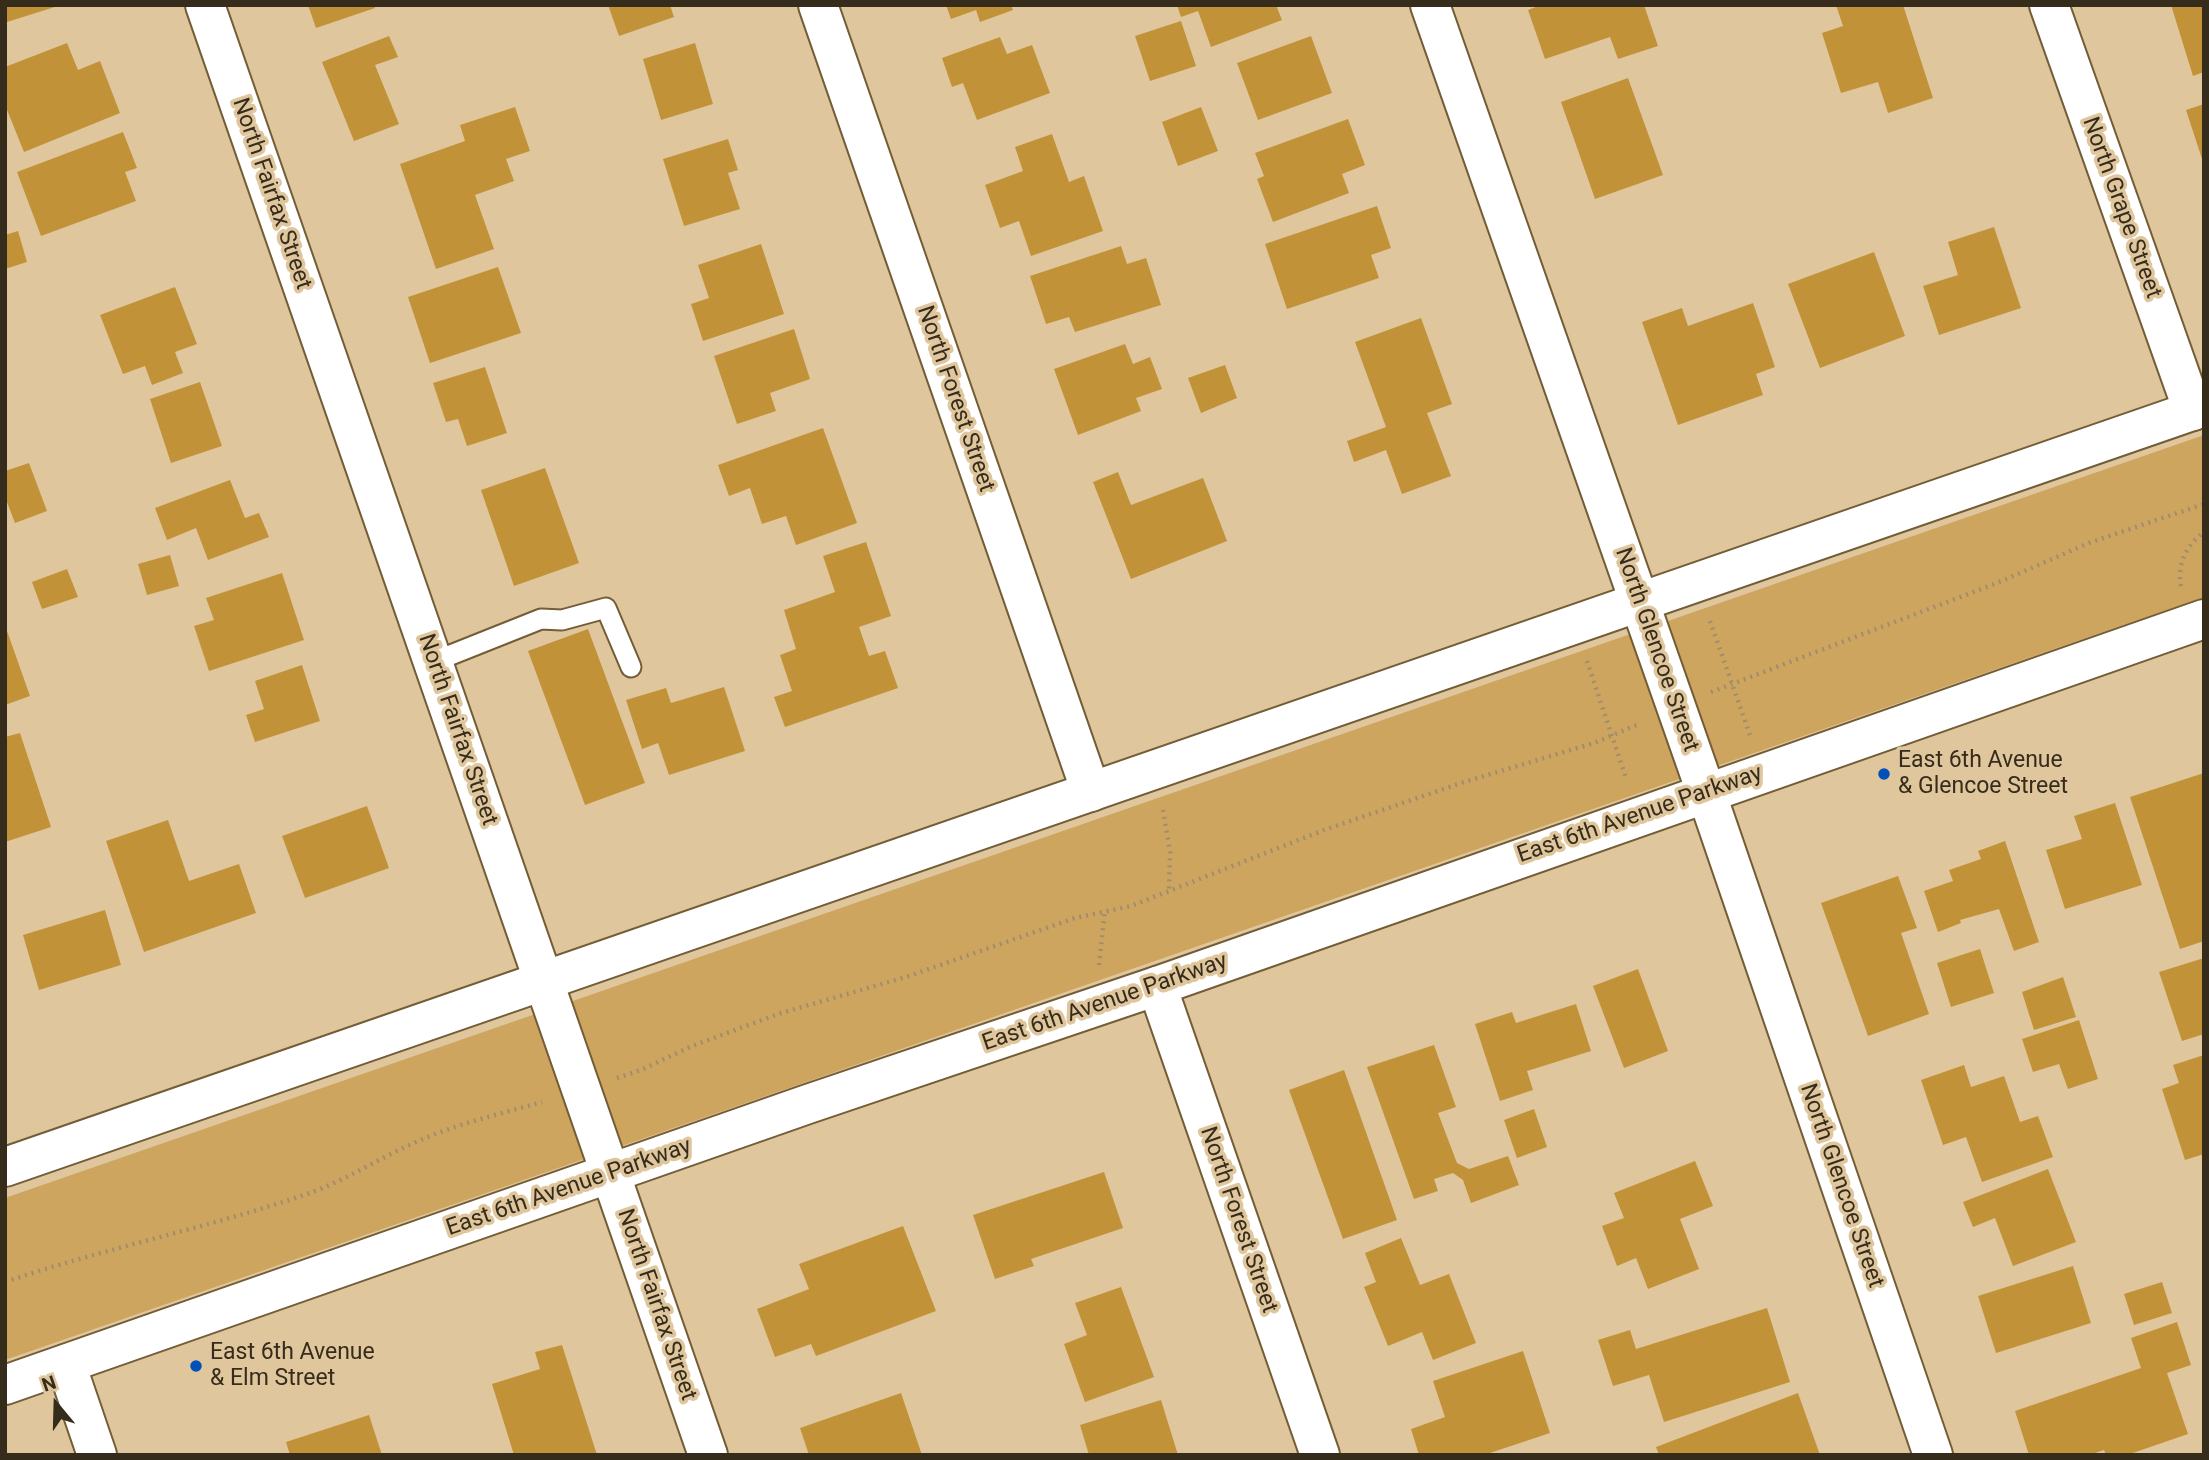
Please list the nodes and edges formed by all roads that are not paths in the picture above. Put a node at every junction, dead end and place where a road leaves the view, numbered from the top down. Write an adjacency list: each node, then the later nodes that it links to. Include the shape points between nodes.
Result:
1 (205, 5): 8 (street, North Fairfax Street)
2 (818, 5): 10 (street, North Forest Street)
3 (1430, 5): 6 (street, North Glencoe Street)
4 (2049, 5): 5 (street, North Grape Street)
5 (2198, 409): 6 (street)
6 (1639, 603): 10 (street); 11 (street, North Glencoe Street)
7 (2196, 622): 11 (street, East 6th Avenue Parkway)
8 (433, 662): 9 (lane, via 541,619 562,620 607,608); 12 (street, North Fairfax Street)
9 (631, 667)
10 (1091, 792): 12 (street)
11 (1706, 792): 13 (street, East 6th Avenue Parkway); 21 (street, North Glencoe Street)
12 (544, 981): 14 (street); 15 (street, North Fairfax Street)
13 (1157, 986): 15 (street, East 6th Avenue Parkway); 20 (street, North Forest Street)
14 (5, 1167)
15 (610, 1173): 16 (street, East 6th Avenue Parkway); 19 (street, North Fairfax Street)
16 (65, 1364): 17 (street, East 6th Avenue Parkway); 18 (street)
17 (5, 1385)
18 (97, 1455)
19 (708, 1455)
20 (1320, 1455)
21 (1933, 1455)

